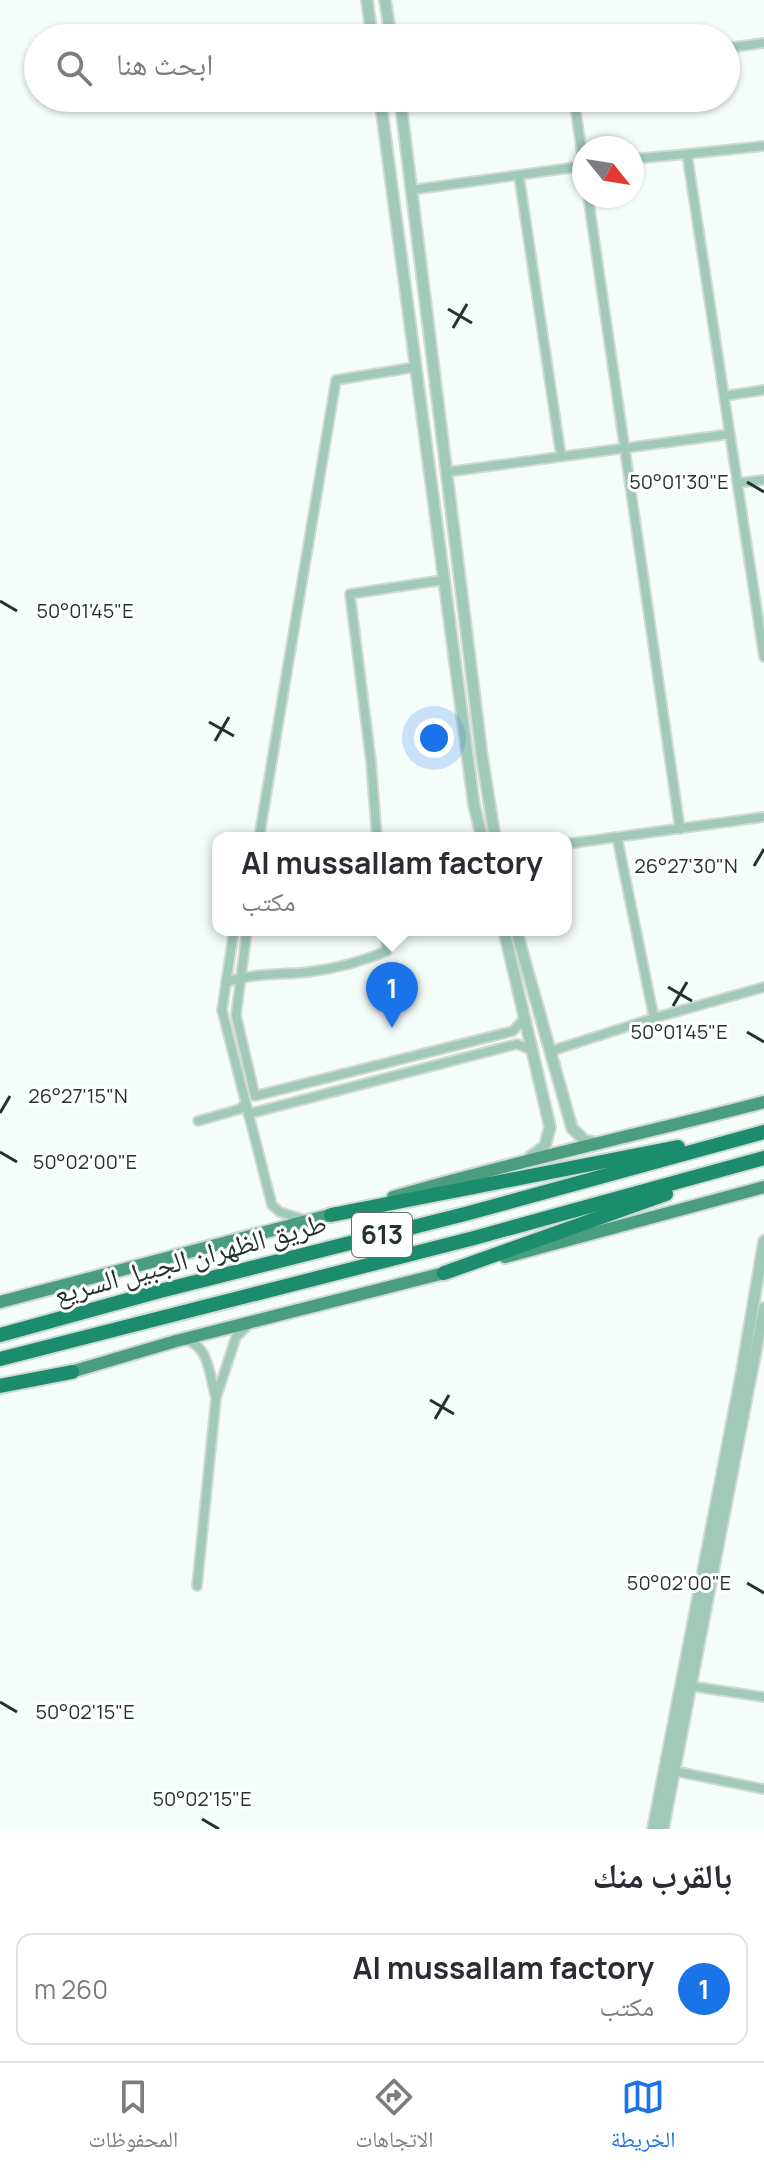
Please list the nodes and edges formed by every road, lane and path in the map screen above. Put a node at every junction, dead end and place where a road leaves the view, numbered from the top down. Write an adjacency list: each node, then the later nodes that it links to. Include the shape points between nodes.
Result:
1 (367, 0): 3 (street)
2 (385, 0): 4 (street)
3 (370, 24)
4 (389, 24)
5 (764, 43): 6 (street)
6 (740, 46)
7 (382, 112): 18 (street)
8 (402, 112): 16 (street)
9 (576, 112): 10 (street)
10 (580, 136)
11 (764, 146): 12 (street)
12 (687, 154): 13 (street); 20 (street)
13 (644, 158)
14 (572, 169): 15 (street)
15 (519, 176): 16 (street); 23 (street)
16 (411, 190): 24 (street)
17 (590, 208): 22 (street)
18 (416, 367): 27 (street); 31 (street, via 336,380)
19 (764, 390): 20 (street)
20 (724, 396): 21 (street)
21 (730, 434): 22 (street); 26 (street)
22 (624, 448): 23 (street); 30 (street)
23 (561, 456): 24 (street)
24 (447, 472): 34 (street)
25 (764, 480): 26 (street)
26 (738, 483): 28 (street)
27 (443, 580): 32 (street, via 350,594); 33 (street)
28 (764, 657)
29 (764, 817): 30 (street)
30 (680, 829): 35 (street)
31 (260, 832)
32 (377, 832)
33 (481, 832)
34 (494, 832)
35 (617, 837): 36 (street); 45 (street)
36 (572, 843)
37 (233, 936): 43 (street)
38 (246, 936): 42 (street)
39 (386, 936): 42 (street, via 387,951 371,958 310,972)
40 (505, 936): 46 (street)
41 (518, 936): 49 (street)
42 (241, 977): 43 (street); 51 (street, via 236,1015)
43 (226, 982): 53 (street, via 222,1010)
44 (764, 987): 45 (street)
45 (654, 1018): 49 (street)
46 (523, 1020): 47 (street, via 513,1031); 48 (street)
47 (449, 1047): 50 (street); 51 (street)
48 (531, 1050): 50 (street, via 517,1044); 58 (street, via 549,1138 538,1153)
49 (551, 1051): 56 (street, via 572,1128 584,1140)
50 (435, 1065): 53 (street)
51 (255, 1096): 53 (street)
52 (764, 1102): 56 (main road)
53 (246, 1106): 54 (street); 61 (street, via 272,1205)
54 (198, 1121)
55 (764, 1130): 60 (highway); 67 (highway, طريق الظهران الجبيل السريع / 613)
56 (607, 1143): 58 (main road)
57 (764, 1158): 63 (highway); 69 (highway, طريق الظهران الجبيل السريع / 613)
58 (518, 1163): 60 (main road)
59 (760, 1190): 63 (main road, 613)
60 (331, 1215): 61 (main road)
61 (306, 1220): 64 (main road)
62 (764, 1241): 78 (street)
63 (444, 1273): 66 (main road, 613)
64 (0, 1302)
65 (764, 1308): 74 (street)
66 (255, 1320): 68 (main road, 613); 72 (street, via 236,1337)
67 (0, 1335)
68 (176, 1341): 70 (main road, 613); 72 (street, via 194,1342 203,1351)
69 (0, 1359)
70 (72, 1372): 71 (highway)
71 (0, 1388)
72 (216, 1398): 73 (street)
73 (197, 1586)
74 (690, 1686): 75 (street); 76 (street)
75 (764, 1697)
76 (674, 1771): 77 (street); 79 (street)
77 (764, 1789)
78 (653, 1829)
79 (663, 1829)

